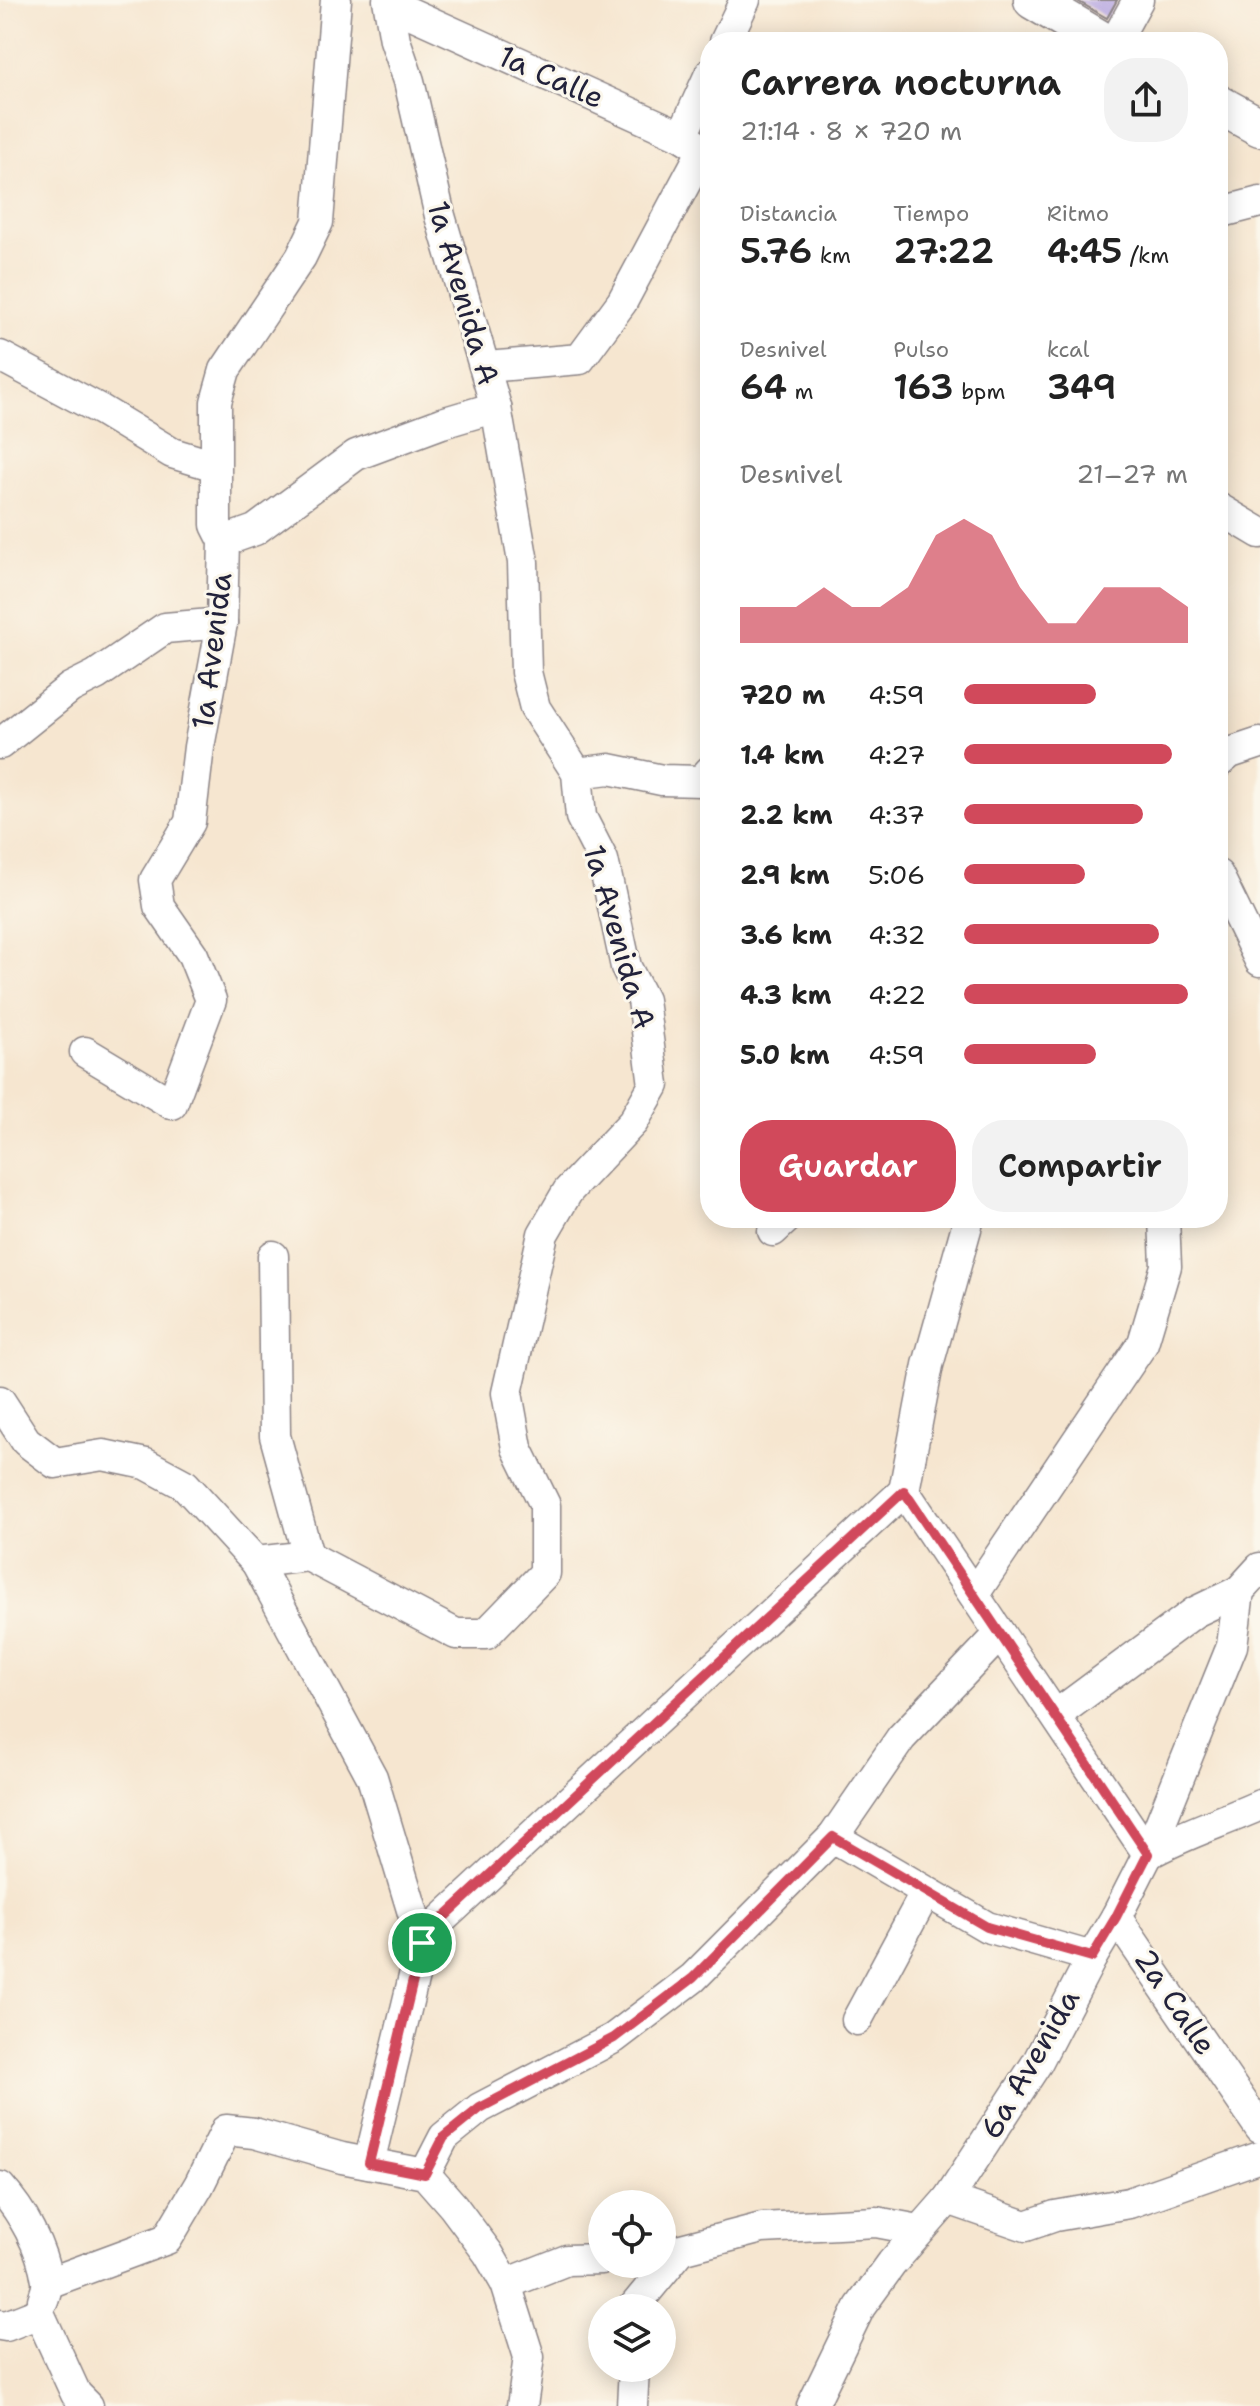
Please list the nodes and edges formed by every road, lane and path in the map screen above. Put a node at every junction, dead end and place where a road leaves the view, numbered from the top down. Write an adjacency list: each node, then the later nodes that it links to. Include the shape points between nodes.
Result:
1 (336, 0): 17 (street, 1a Avenida, via 318,222 301,257 225,370 216,402)
2 (745, 0): 6 (street)
3 (1033, 0): 7 (main road)
4 (1138, 0): 8 (street)
5 (389, 2): 11 (street, 1a Calle); 15 (street, 1a Avenida A, via 440,216)
6 (730, 32)
7 (1087, 32)
8 (1120, 32)
9 (1228, 109): 10 (main road)
10 (1260, 127)
11 (699, 146): 15 (street, via 622,302 580,359)
12 (1260, 202): 13 (street)
13 (1228, 210)
14 (0, 356): 17 (street, via 172,453)
15 (486, 367): 16 (street, 1a Avenida A)
16 (496, 407): 20 (street, via 356,455 255,530); 25 (street, 1a Avenida A, via 523,562 526,672 535,708)
17 (215, 466): 20 (street, 1a Avenida, via 216,525)
18 (1228, 514): 19 (street)
19 (1260, 533)
20 (224, 541): 21 (street, 1a Avenida)
21 (222, 623): 23 (street, via 165,628 70,688); 29 (street, 1a Avenida, via 190,822 155,880 159,906 193,955 211,1000 172,1104)
22 (1260, 743): 24 (street)
23 (0, 744)
24 (1228, 755)
25 (577, 773): 26 (street, via 609,769); 35 (street, 1a Avenida A, via 581,817 603,860 626,967 643,1000 654,1085 633,1122 568,1191 543,1234 507,1393 517,1448 545,1505 545,1573 486,1634 456,1634)
26 (700, 781)
27 (1228, 895): 28 (street)
28 (1260, 961)
29 (85, 1052)
30 (966, 1228): 34 (street, via 928,1365)
31 (1164, 1228): 39 (street, via 1166,1266 1143,1343)
32 (273, 1256): 35 (street, via 275,1436)
33 (0, 1401): 36 (street, via 26,1441 55,1463 103,1455 146,1464 185,1485)
34 (904, 1491): 39 (street); 47 (street)
35 (308, 1556): 36 (street)
36 (256, 1562): 47 (street, via 372,1777)
37 (1260, 1568): 38 (street)
38 (1239, 1591): 41 (street, via 1195,1612); 44 (street, 6a Avenida, via 1232,1646)
39 (974, 1594): 40 (street)
40 (1000, 1634): 41 (street); 43 (street, via 901,1738)
41 (1056, 1715): 44 (street)
42 (1260, 1805): 44 (street)
43 (833, 1837): 45 (street); 53 (street, via 693,1978 614,2038 480,2108 444,2137)
44 (1148, 1854): 46 (street, 6a Avenida)
45 (926, 1892): 48 (street, via 987,1927); 49 (street)
46 (1116, 1917): 48 (street, 6a Avenida); 50 (street, 2a Calle)
47 (422, 1943): 52 (street)
48 (1092, 1957): 55 (street, 6a Avenida, via 1037,2063)
49 (857, 2020)
50 (1260, 2128)
51 (1260, 2157): 55 (street, via 1129,2203 1026,2226)
52 (369, 2163): 53 (street); 59 (street, via 226,2130 167,2239)
53 (425, 2174): 60 (street)
54 (0, 2187): 59 (street, via 23,2217)
55 (948, 2199): 56 (street, 6a Avenida)
56 (919, 2230): 57 (street, via 876,2222 762,2228); 67 (street, 6a Avenida, via 860,2307)
57 (676, 2251)
58 (588, 2259): 60 (street, via 567,2260)
59 (48, 2283): 61 (street)
60 (506, 2284): 65 (street, via 529,2357)
61 (39, 2313): 62 (street); 64 (street, via 76,2394)
62 (0, 2325)
63 (633, 2382): 66 (street)
64 (88, 2406)
65 (522, 2406)
66 (632, 2406)
67 (812, 2406)

